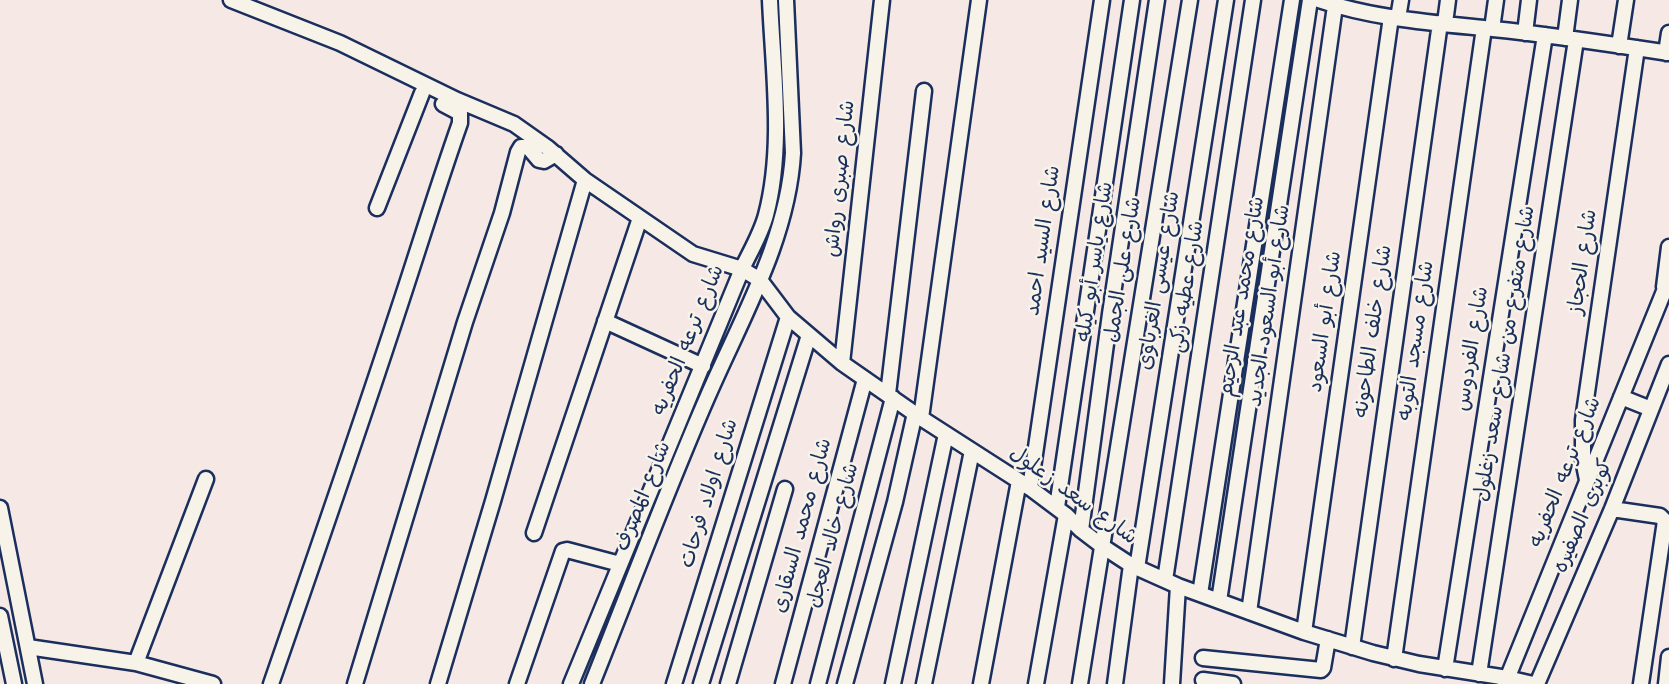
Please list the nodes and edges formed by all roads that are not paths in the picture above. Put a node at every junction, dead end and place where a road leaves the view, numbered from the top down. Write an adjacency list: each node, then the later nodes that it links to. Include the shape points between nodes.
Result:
1 (231, 0): 32 (street, via 340,43)
2 (770, 0): 39 (street, شارع ترعه الحفريه, via 774,173 765,216)
3 (786, 0): 40 (street, شارع المصرف, via 792,176)
4 (882, 0): 45 (street, شارع صبرى رواش)
5 (979, 0): 52 (street)
6 (1102, 0): 57 (street, شارع السيد احمد)
7 (1132, 0): 61 (street)
8 (1157, 0): 62 (street, شارع ياسر أبو كيله)
9 (1190, 0): 64 (street, شارع على الجمل)
10 (1226, 0): 66 (street, شارع عيسى الغرباوى)
11 (1253, 0): 67 (street, شارع عطيه زكى)
12 (1292, 0): 68 (street)
13 (1310, 0): 69 (street, شارع محمد عبد الرحيم)
14 (1319, 0): 21 (street)
15 (1401, 0): 22 (street, شارع أبو السعود)
16 (1448, 0): 23 (street, شارع خلف الطاحونه)
17 (1496, 0): 24 (street, شارع مسجد التوبه)
18 (1529, 0): 25 (street)
19 (1570, 0): 28 (street, شارع متفرع من شارع سعد زغلول)
20 (1626, 0): 29 (street)
21 (1335, 6): 22 (street); 70 (street, شارع أبو السعود الجديد)
22 (1395, 18): 23 (street); 72 (street, شارع أبو السعود)
23 (1442, 23): 24 (street); 75 (street, شارع خلف الطاحونه)
24 (1488, 28): 25 (street); 78 (street, شارع مسجد التوبه)
25 (1525, 33): 27 (street)
26 (1669, 33): 31 (street)
27 (1545, 35): 28 (street); 80 (street, شارع الفردوس)
28 (1570, 39): 29 (street); 81 (street, شارع متفرع من شارع سعد زغلول)
29 (1619, 46): 30 (street)
30 (1637, 48): 31 (street); 56 (street, شارع الحجاز, via 1583,420)
31 (1668, 53)
32 (423, 89): 34 (street, via 514,124); 36 (street); 87 (street, via 460,113 460,123)
33 (924, 91): 49 (street, شارع خالد العجل)
34 (556, 155): 35 (street); 88 (street, via 544,161 528,147 518,152)
35 (585, 180): 37 (street); 89 (street)
36 (377, 208)
37 (640, 218): 39 (street, via 693,254); 43 (street)
38 (1669, 247): 41 (street, شارع ترعه الحفريه)
39 (742, 269): 40 (street); 47 (street, شارع ترعه الحفريه)
40 (760, 280): 42 (street, شارع سعد زعلول); 92 (street, شارع المصرف, via 706,400)
41 (1666, 286): 50 (street, شارع ترعه الحفريه)
42 (788, 317): 44 (street, شارع سعد زعلول); 93 (street, شارع اولاد فرحات)
43 (605, 321): 47 (street); 63 (street)
44 (809, 335): 45 (street, شارع سعد زعلول); 94 (street)
45 (842, 363): 48 (street, شارع سعد زعلول)
46 (1669, 364): 51 (street, كوبرى الصفيره)
47 (704, 366): 65 (street, شارع ترعه الحفريه)
48 (865, 379): 49 (street, شارع سعد زعلول); 96 (street, شارع محمد السقارى)
49 (890, 396): 52 (street, شارع سعد زعلول); 97 (street, شارع خالد العجل)
50 (1621, 397): 51 (street); 56 (street, شارع ترعه الحفريه)
51 (1651, 409): 60 (street, كوبرى الصفيره)
52 (918, 415): 53 (street, شارع سعد زعلول); 98 (street)
53 (946, 434): 54 (street, شارع سعد زعلول); 99 (street)
54 (972, 451): 57 (street, شارع سعد زعلول); 100 (street)
55 (206, 479): 79 (street)
56 (1587, 481): 83 (street, شارع ترعه الحفريه)
57 (1024, 485): 61 (street, شارع سعد زعلول); 101 (street, شارع السيد احمد)
58 (785, 489): 95 (street)
59 (0, 508): 74 (street)
60 (1612, 509): 107 (street, كوبرى الصفيره); 108 (street, via 1660,516 1665,521)
61 (1061, 511): 62 (street, شارع سعد زعلول); 102 (street)
62 (1081, 530): 64 (street, شارع سعد زعلول)
63 (534, 533)
64 (1102, 546): 66 (street, شارع سعد زعلول); 103 (street, شارع على الجمل)
65 (620, 564): 90 (street, via 563,551); 91 (street, شارع ترعه الحفريه)
66 (1134, 567): 67 (street, شارع سعد زعلول); 104 (street, شارع عيسى الغرباوى)
67 (1172, 583): 68 (street, شارع سعد زعلول); 105 (street, شارع عطيه زكى)
68 (1200, 594): 69 (street, شارع سعد زعلول)
69 (1219, 601): 70 (street, شارع سعد زعلول)
70 (1249, 612): 72 (street, شارع سعد زعلول)
71 (0, 616): 84 (street)
72 (1304, 632): 73 (street, شارع سعد زعلول)
73 (1328, 639): 75 (street, شارع سعد زعلول); 77 (street, via 1321,670)
74 (27, 647): 79 (street); 85 (street)
75 (1352, 647): 78 (street, شارع سعد زعلول)
76 (1669, 657): 109 (street)
77 (1203, 658)
78 (1394, 659): 80 (street, شارع سعد زعلول)
79 (136, 663): 86 (street)
80 (1445, 669): 81 (street, شارع سعد زعلول)
81 (1479, 674): 83 (street, شارع سعد زعلول)
82 (1203, 680): 106 (street)
83 (1506, 681): 107 (street, شارع سعد زعلول)
84 (14, 684)
85 (35, 684)
86 (213, 684)
87 (271, 684)
88 (355, 684)
89 (438, 684)
90 (517, 684)
91 (571, 684)
92 (592, 684)
93 (674, 684)
94 (701, 684)
95 (728, 684)
96 (783, 684)
97 (818, 684)
98 (845, 684)
99 (893, 684)
100 (924, 684)
101 (981, 684)
102 (1036, 684)
103 (1080, 684)
104 (1115, 684)
105 (1172, 684)
106 (1233, 684)
107 (1535, 684)
108 (1641, 684)
109 (1666, 684)

